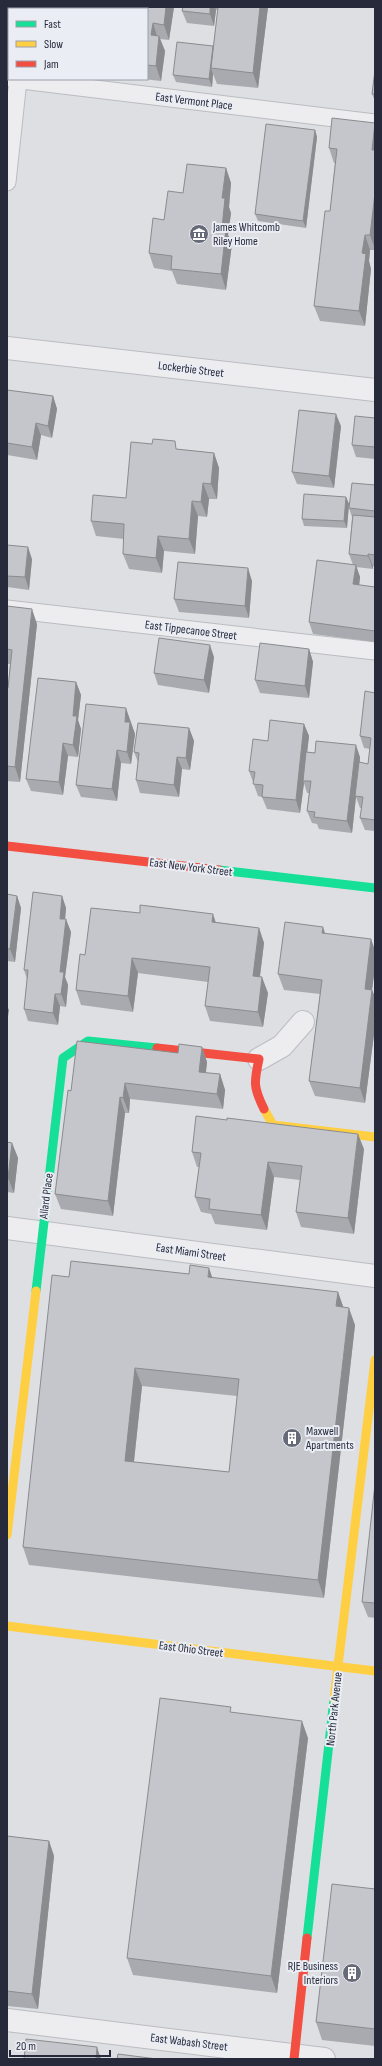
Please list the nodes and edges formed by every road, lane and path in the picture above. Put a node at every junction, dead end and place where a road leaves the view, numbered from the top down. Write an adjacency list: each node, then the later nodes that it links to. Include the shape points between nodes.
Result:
1 (12, 80): 4 (lane)
2 (20, 80): 3 (lane, East Vermont Place)
3 (375, 123)
4 (7, 182)
5 (7, 348): 6 (street, Lockerbie Street)
6 (375, 390)
7 (7, 609): 8 (lane, East Tippecanoe Street)
8 (375, 651)
9 (7, 846): 10 (street, East New York Street)
10 (375, 888)
11 (302, 1022): 12 (street, via 282,1046)
12 (259, 1059): 13 (street, via 254,1082 258,1097 273,1125); 15 (street, Allard Place, via 88,1041 63,1058)
13 (375, 1137)
14 (7, 1228): 15 (street, East Miami Street)
15 (42, 1232): 16 (street, East Miami Street); 18 (street, Allard Place)
16 (375, 1276)
17 (375, 1360): 20 (street, North Park Avenue)
18 (7, 1535)
19 (7, 1626): 20 (street, East Ohio Street)
20 (338, 1667): 21 (street, East Ohio Street); 23 (street, North Park Avenue)
21 (375, 1672)
22 (7, 2020): 23 (street, East Wabash Street)
23 (294, 2057): 24 (street, East Wabash Street)
24 (324, 2059)

